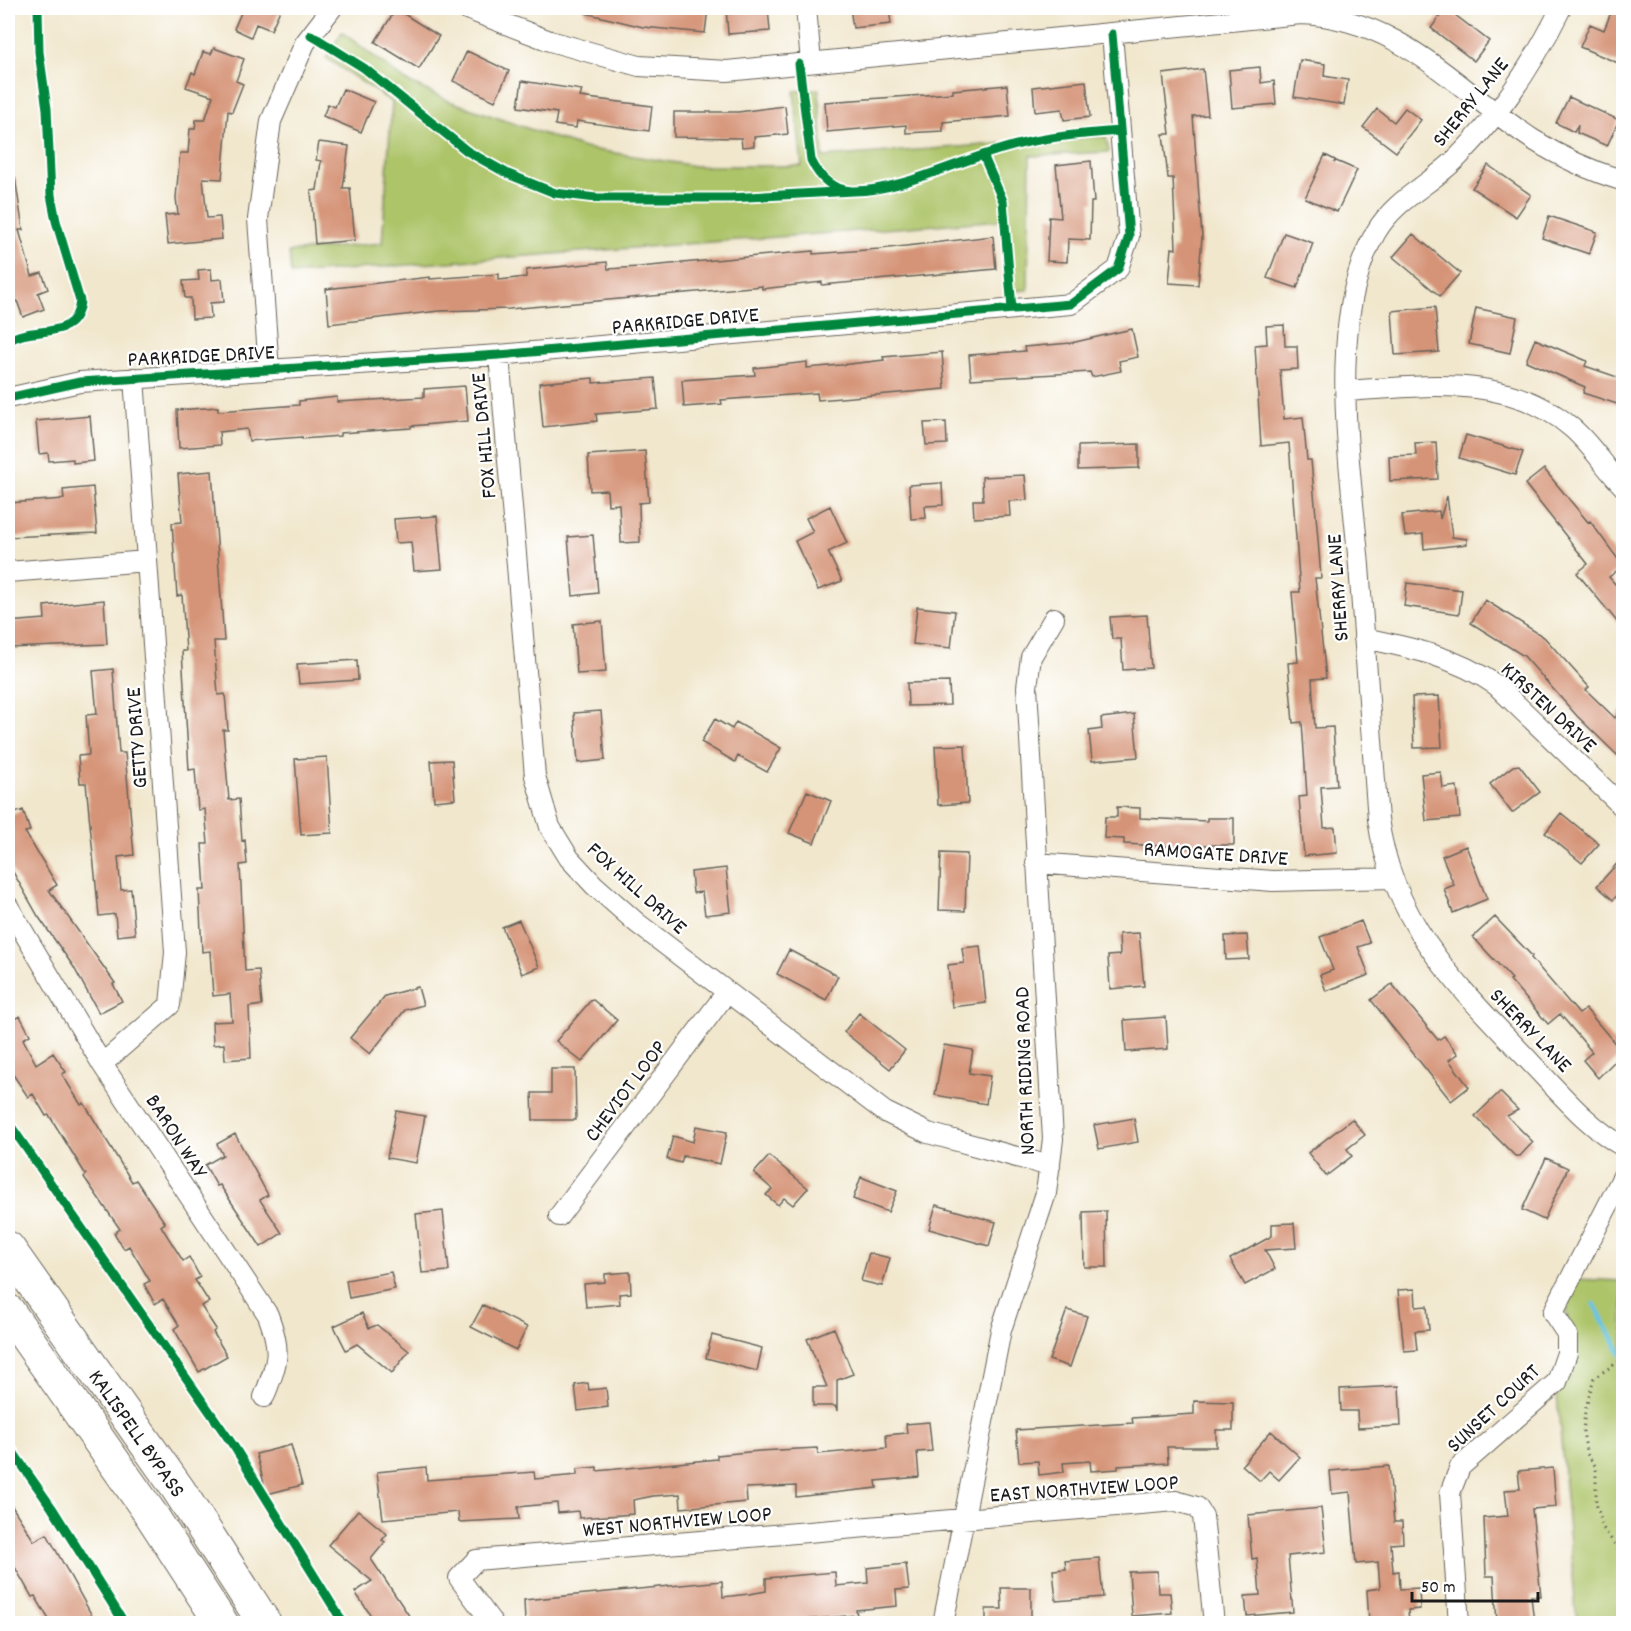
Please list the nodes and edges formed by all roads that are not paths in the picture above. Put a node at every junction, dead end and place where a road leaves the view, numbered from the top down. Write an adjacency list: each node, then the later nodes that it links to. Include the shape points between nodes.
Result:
1 (332, 8): 10 (street, via 305,43 271,121 258,219)
2 (465, 8): 6 (street, via 550,41 639,66 727,71)
3 (806, 8): 6 (street)
4 (1561, 8): 7 (street, SHERRY LANE, via 1531,63)
5 (1112, 34): 6 (street); 7 (street, via 1301,14 1336,17 1389,36); 9 (street, PARKRIDGE DRIVE, via 1129,236 1118,269 1071,304)
6 (812, 62)
7 (1495, 112): 8 (street, via 1563,157); 12 (street, SHERRY LANE, via 1458,158 1408,195 1376,232 1363,258 1350,309)
8 (1623, 182)
9 (499, 356): 10 (street, PARKRIDGE DRIVE); 23 (street, FOX HILL DRIVE, via 530,740 544,811 569,858 594,885)
10 (269, 370): 11 (street, PARKRIDGE DRIVE)
11 (134, 378): 13 (street, PARKRIDGE DRIVE, via 60,385); 15 (street, GETTY DRIVE)
12 (1347, 391): 14 (street, via 1457,385 1500,390 1540,404 1558,416 1590,445); 18 (street, SHERRY LANE)
13 (8, 398)
14 (1623, 487)
15 (147, 561): 16 (street); 24 (street, GETTY DRIVE, via 175,952 171,1005)
16 (8, 572)
17 (1054, 618): 20 (street, NORTH RIDING ROAD, via 1031,657 1027,687)
18 (1364, 638): 19 (street, KIRSTEN DRIVE, via 1429,652 1496,685); 21 (street, SHERRY LANE, via 1378,819)
19 (1623, 807)
20 (1036, 863): 21 (street, RAMOGATE DRIVE, via 1273,881); 26 (street, NORTH RIDING ROAD, via 1053,1103)
21 (1392, 878): 25 (street, SHERRY LANE, via 1414,926 1450,978 1577,1111)
22 (8, 906): 24 (street, BARON WAY)
23 (727, 992): 26 (street, FOX HILL DRIVE, via 855,1091 914,1128); 28 (street, CHEVIOT LOOP)
24 (102, 1064): 31 (street, BARON WAY, via 268,1315 278,1341 277,1364)
25 (1623, 1147)
26 (1050, 1166): 32 (street, NORTH RIDING ROAD, via 1036,1230 1001,1330)
27 (1623, 1174): 38 (street, SUNSET COURT, via 1553,1313 1567,1334 1567,1353 1557,1382 1460,1467 1450,1493)
28 (559, 1216)
29 (8, 1248): 34 (highway, KALISPELL BYPASS, via 178,1489)
30 (8, 1311): 33 (highway, KALISPELL BYPASS)
31 (264, 1397)
32 (963, 1520): 35 (street, WEST NORTHVIEW LOOP, via 476,1560 459,1578); 36 (street, NORTH RIDING ROAD); 37 (street, EAST NORTHVIEW LOOP, via 1187,1502 1197,1507 1206,1527)
33 (222, 1623)
34 (265, 1623)
35 (493, 1623)
36 (943, 1623)
37 (1214, 1623)
38 (1459, 1623)

